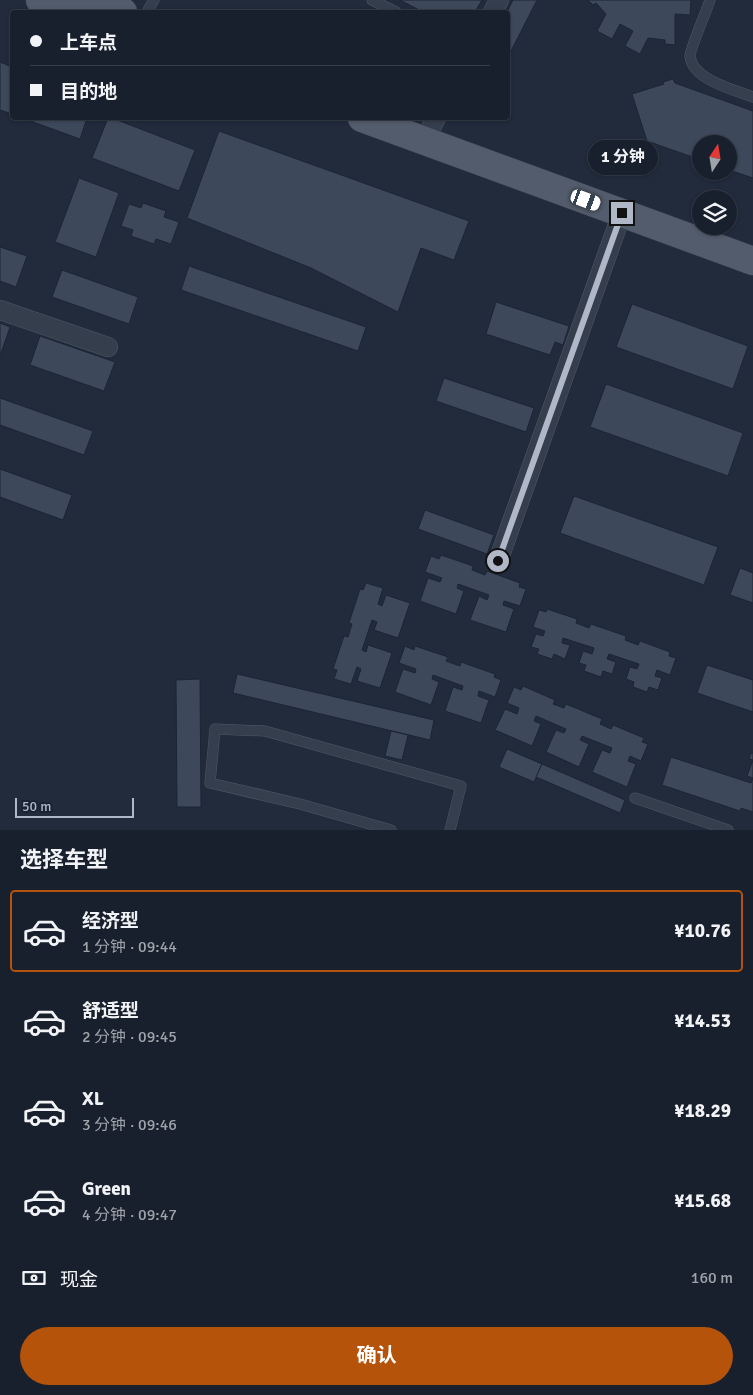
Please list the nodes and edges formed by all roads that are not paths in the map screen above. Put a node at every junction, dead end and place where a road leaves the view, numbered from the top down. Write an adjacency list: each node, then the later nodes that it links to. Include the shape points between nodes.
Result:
1 (40, 0): 5 (main road)
2 (89, 0): 6 (main road)
3 (372, 0): 7 (lane)
4 (710, 0): 8 (lane, via 690,55 695,68 711,82)
5 (69, 10)
6 (117, 10)
7 (392, 10)
8 (753, 97)
9 (380, 120): 10 (main road)
10 (426, 125): 11 (main road); 12 (main road)
11 (622, 213): 15 (main road); 18 (street)
12 (692, 221)
13 (731, 235): 14 (main road)
14 (753, 243)
15 (753, 261)
16 (0, 310): 17 (street)
17 (108, 347)
18 (498, 561)
19 (635, 798): 22 (lane)
20 (391, 830): 21 (lane, via 210,783 215,729 265,731 461,786)
21 (450, 830)
22 (728, 830)

